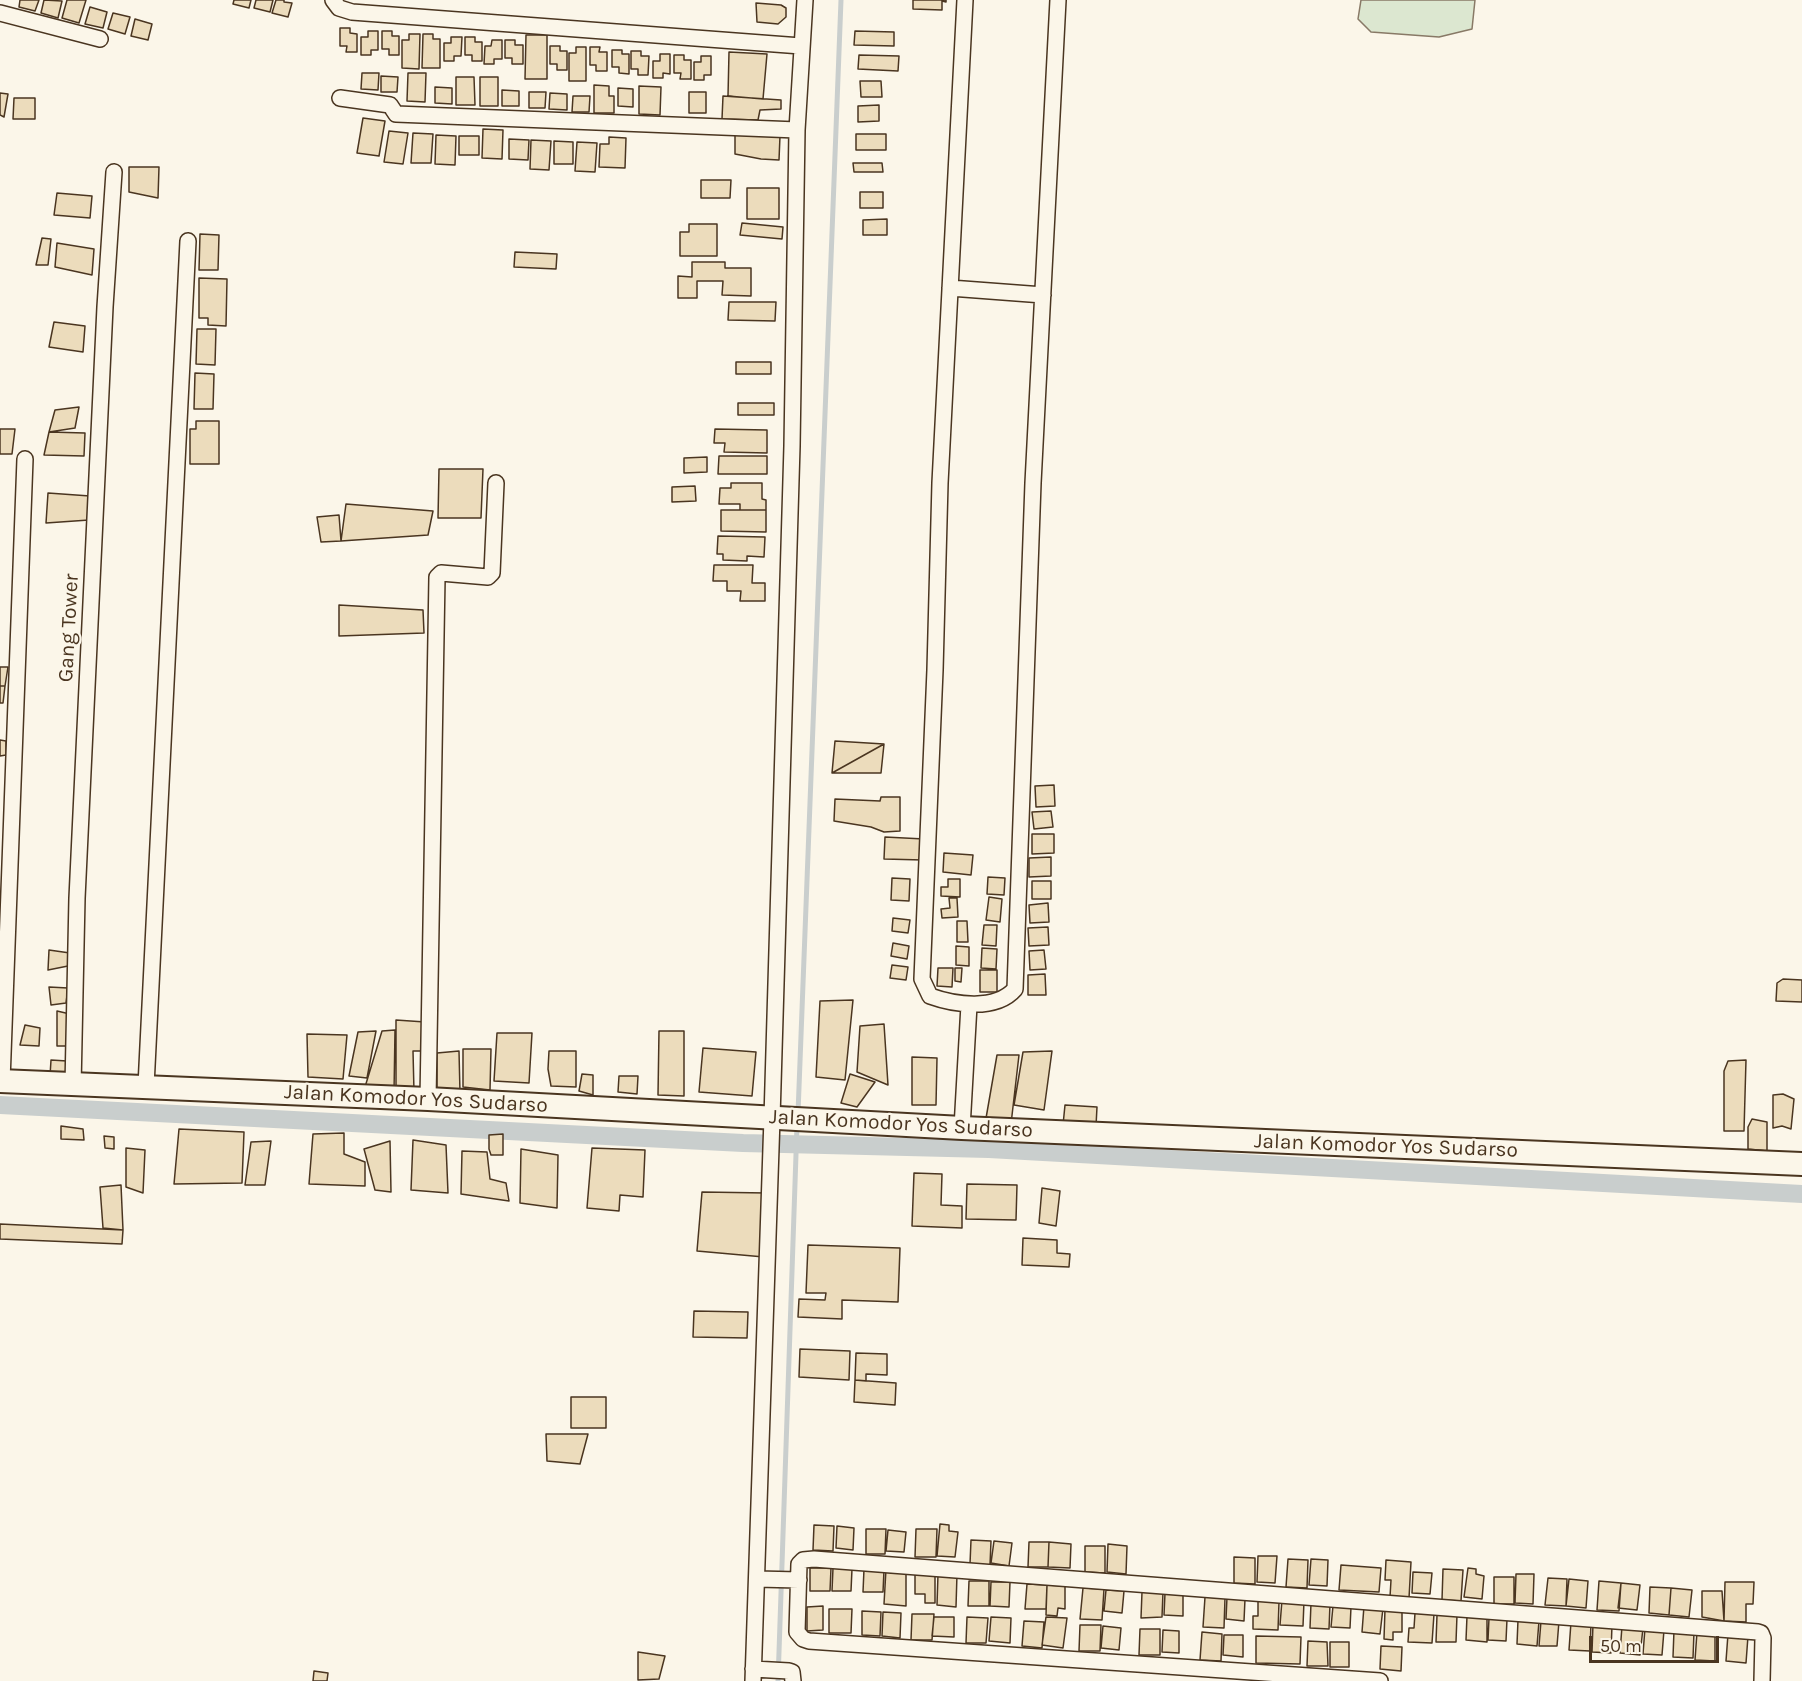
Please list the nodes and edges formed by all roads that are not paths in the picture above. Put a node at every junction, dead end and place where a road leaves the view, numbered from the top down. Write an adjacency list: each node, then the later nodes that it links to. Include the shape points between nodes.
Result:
1 (333, 0): 7 (street, via 339,8 352,12)
2 (805, 0): 7 (street)
3 (965, 0): 12 (street)
4 (1058, 0): 13 (street)
5 (0, 13): 6 (street)
6 (100, 39)
7 (801, 46): 9 (street)
8 (340, 98): 9 (street, via 390,105 396,114)
9 (797, 130): 21 (street)
10 (114, 172): 18 (street, Gang Tower, via 77,898)
11 (188, 241): 19 (street)
12 (950, 288): 13 (street); 16 (street, via 922,979 930,996)
13 (1043, 295): 16 (street, via 1016,989 1005,998)
14 (25, 459): 17 (street)
15 (496, 483): 20 (street, via 492,573 488,577 441,573 437,577)
16 (969, 1005): 22 (street)
17 (1, 1081): 18 (street, Jalan Komodor Yos Sudarso)
18 (73, 1086): 19 (street, Jalan Komodor Yos Sudarso)
19 (146, 1086): 20 (street, Jalan Komodor Yos Sudarso)
20 (428, 1099): 21 (street, Jalan Komodor Yos Sudarso)
21 (774, 1122): 22 (street, Jalan Komodor Yos Sudarso, via 818,1119); 24 (street)
22 (963, 1128): 23 (street, Jalan Komodor Yos Sudarso)
23 (1802, 1164)
24 (761, 1579): 25 (street); 26 (street)
25 (795, 1580): 28 (street, via 797,1632 809,1641); 29 (street, via 799,1564 814,1559 1758,1632 1762,1638)
26 (755, 1673): 27 (street, via 792,1672)
27 (793, 1681)
28 (1380, 1681)
29 (1762, 1681)

